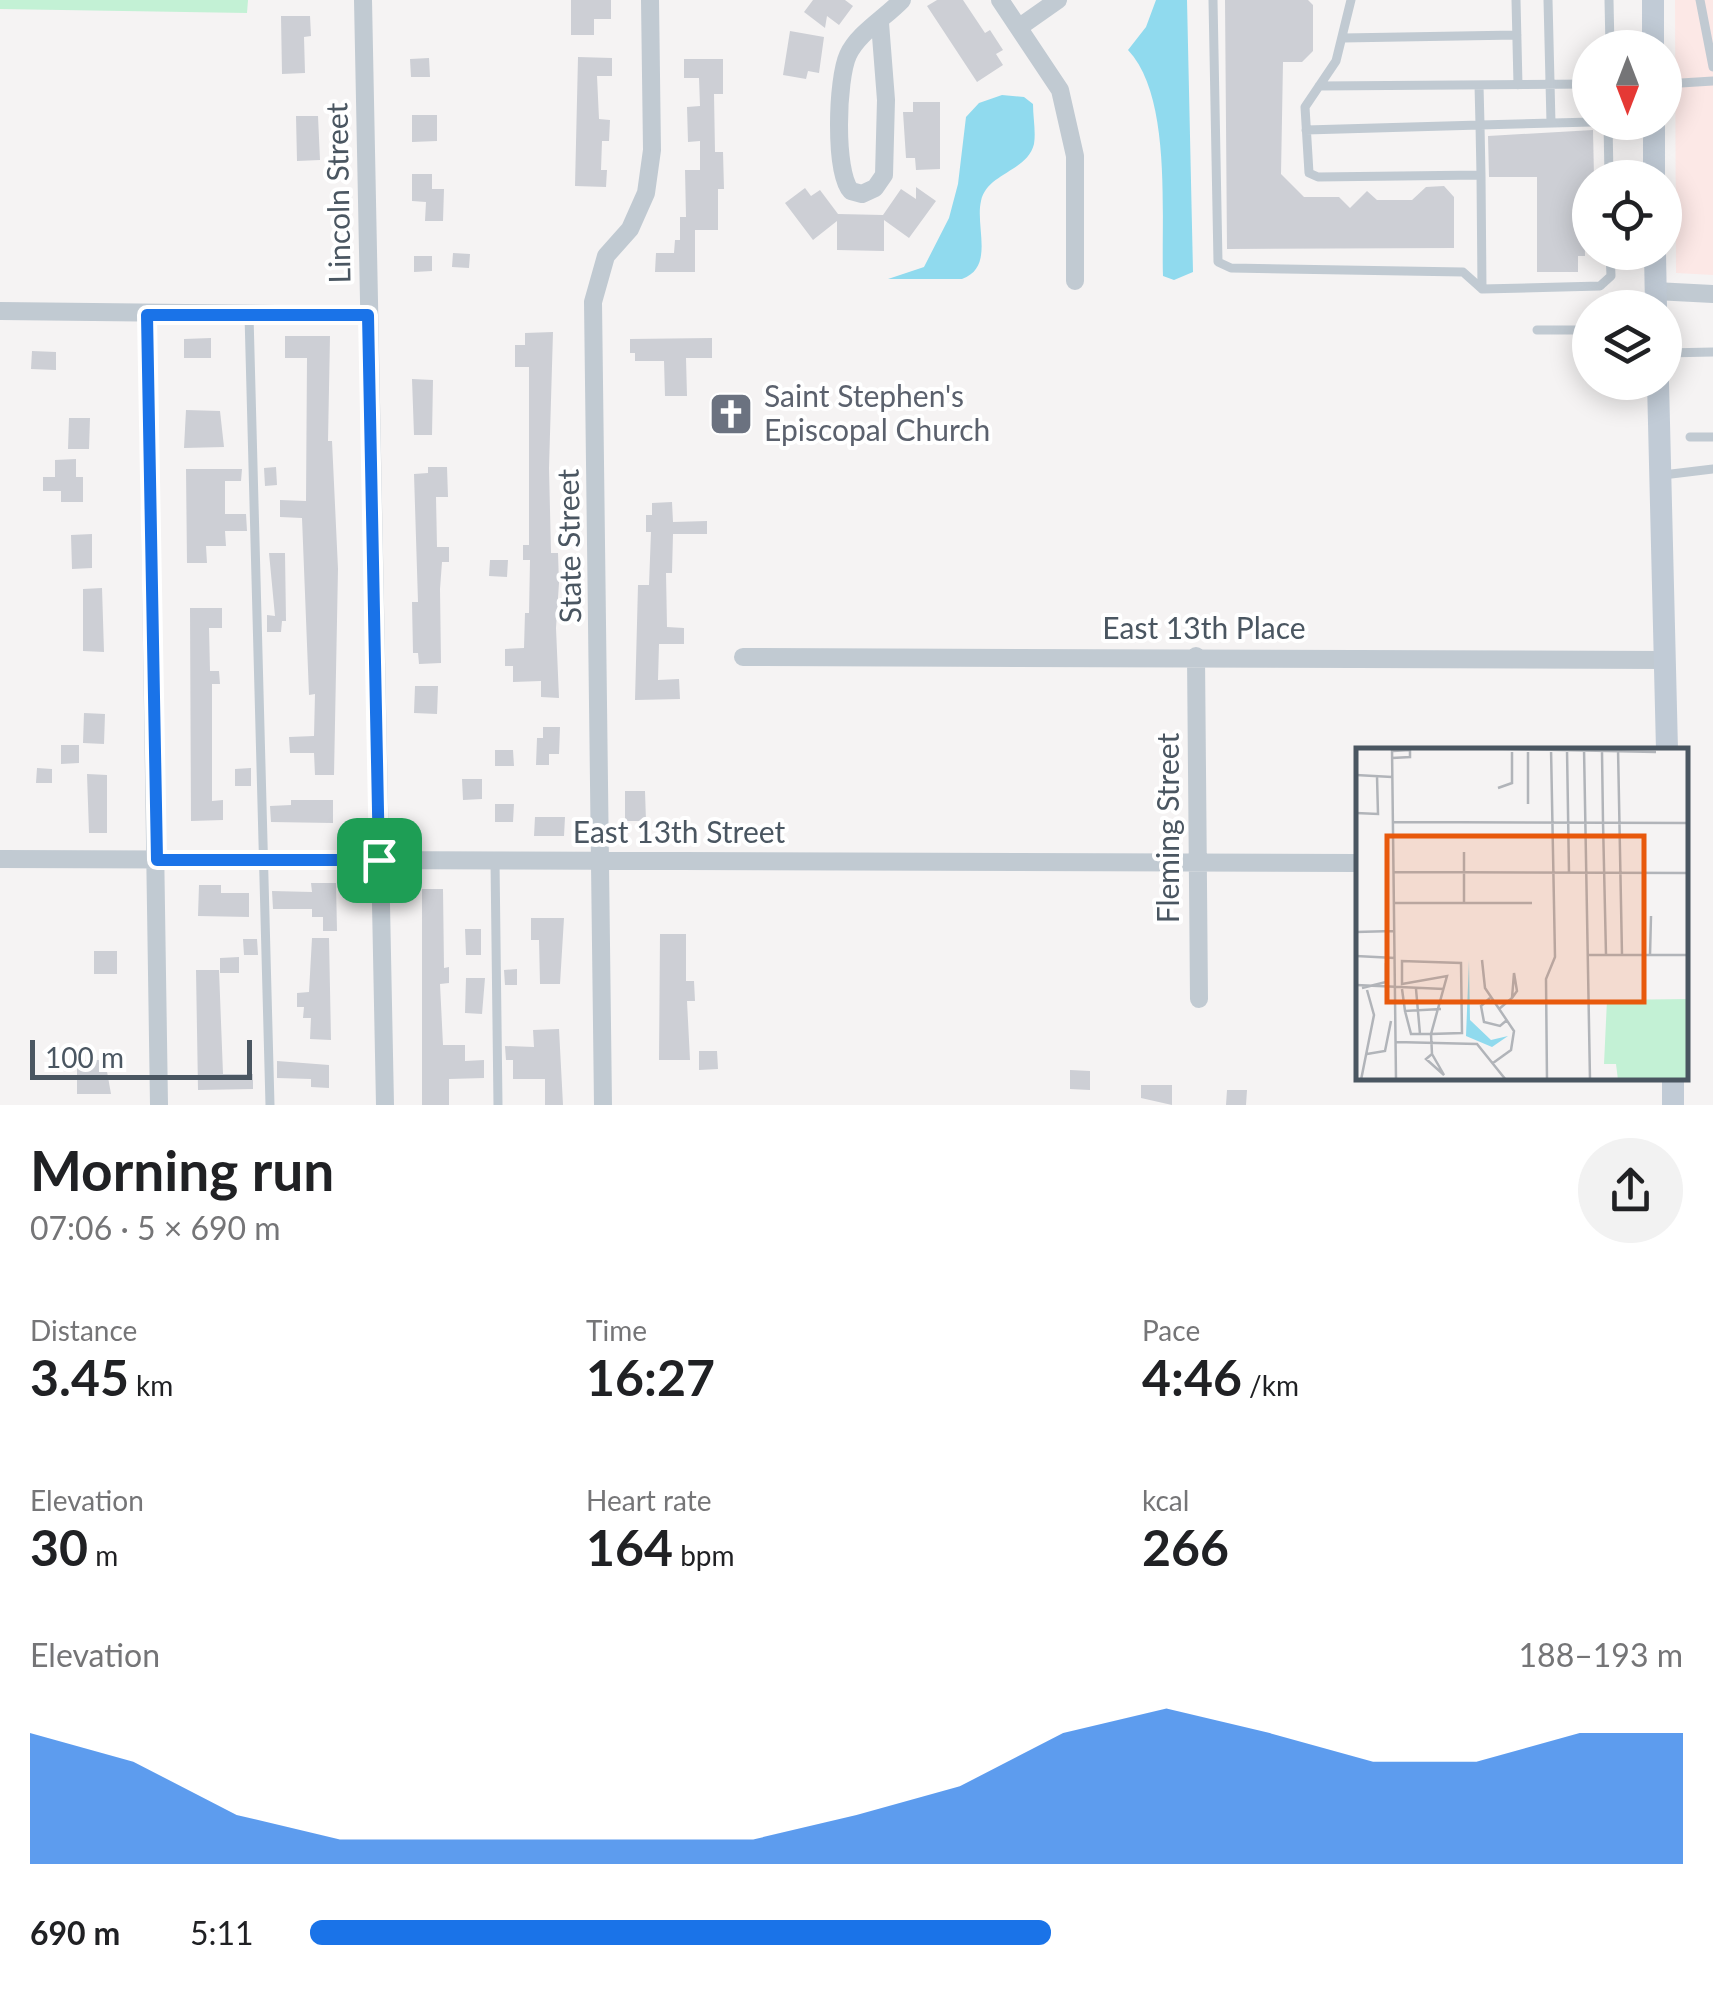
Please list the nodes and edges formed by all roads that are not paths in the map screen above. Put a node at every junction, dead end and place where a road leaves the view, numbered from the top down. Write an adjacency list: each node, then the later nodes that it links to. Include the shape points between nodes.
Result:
1 (364, 0): 42 (street, Lincoln Street)
2 (650, 0): 61 (street, State Street, via 652,150 646,193 630,229 606,256 592,302)
3 (902, 0): 14 (street)
4 (1000, 0): 15 (street)
5 (1058, 0): 15 (street)
6 (1213, 0): 36 (lane, via 1218,262 1231,268 1463,272)
7 (1351, 0): 19 (lane)
8 (1516, 0): 18 (lane)
9 (1548, 0): 27 (lane)
10 (1609, 0): 16 (lane)
11 (1653, 0): 17 (main road)
12 (1700, 0): 13 (lane)
13 (1708, 11): 20 (lane)
14 (880, 23): 14 (street, via 884,176 862,194 851,191 840,173 842,74 858,39)
15 (1022, 26): 35 (street, via 1060,90 1075,156)
16 (1610, 30)
17 (1653, 30)
18 (1517, 35): 19 (lane); 26 (lane)
19 (1344, 38): 28 (lane)
20 (1711, 42): 21 (lane)
21 (1713, 67)
22 (1713, 81): 23 (lane)
23 (1682, 83)
24 (1572, 84): 27 (lane)
25 (1479, 85): 26 (lane); 28 (lane); 31 (lane)
26 (1518, 85): 27 (lane)
27 (1550, 85): 30 (lane)
28 (1319, 86): 32 (lane, via 1305,107)
29 (1572, 122): 30 (lane)
30 (1551, 123): 31 (lane)
31 (1480, 126): 32 (lane); 33 (lane)
32 (1306, 130): 33 (lane, via 1308,172 1318,177)
33 (1480, 175): 36 (lane)
34 (1611, 270): 36 (lane, via 1600,286)
35 (1075, 281)
36 (1482, 289)
37 (1713, 294): 38 (street)
38 (1682, 297)
39 (0, 311): 40 (street)
40 (147, 315): 41 (street); 57 (street)
41 (249, 315): 42 (street); 58 (lane)
42 (368, 315): 59 (street, Lincoln Street)
43 (1537, 330): 44 (lane)
44 (1572, 330)
45 (1713, 352): 46 (lane)
46 (1682, 353)
47 (1658, 400): 51 (main road)
48 (1713, 437): 49 (lane)
49 (1690, 438)
50 (1713, 469): 51 (lane)
51 (1660, 476): 54 (main road)
52 (1196, 656): 53 (street, East 13th Place); 54 (street, East 13th Place); 62 (street, Fleming Street)
53 (743, 657)
54 (1666, 660): 55 (main road)
55 (1668, 748)
56 (0, 859): 57 (street, East 13th Street)
57 (157, 860): 58 (street, East 13th Street); 65 (street)
58 (265, 860): 59 (street, East 13th Street); 66 (lane)
59 (379, 860): 60 (street, East 13th Street); 67 (street, Lincoln Street)
60 (495, 860): 61 (street, East 13th Street); 68 (lane)
61 (601, 860): 62 (street, East 13th Street); 69 (street, State Street)
62 (1196, 862): 63 (street, East 13th Street); 64 (street, Fleming Street)
63 (1356, 863)
64 (1200, 999)
65 (159, 1105)
66 (270, 1105)
67 (385, 1105)
68 (498, 1105)
69 (603, 1105)

